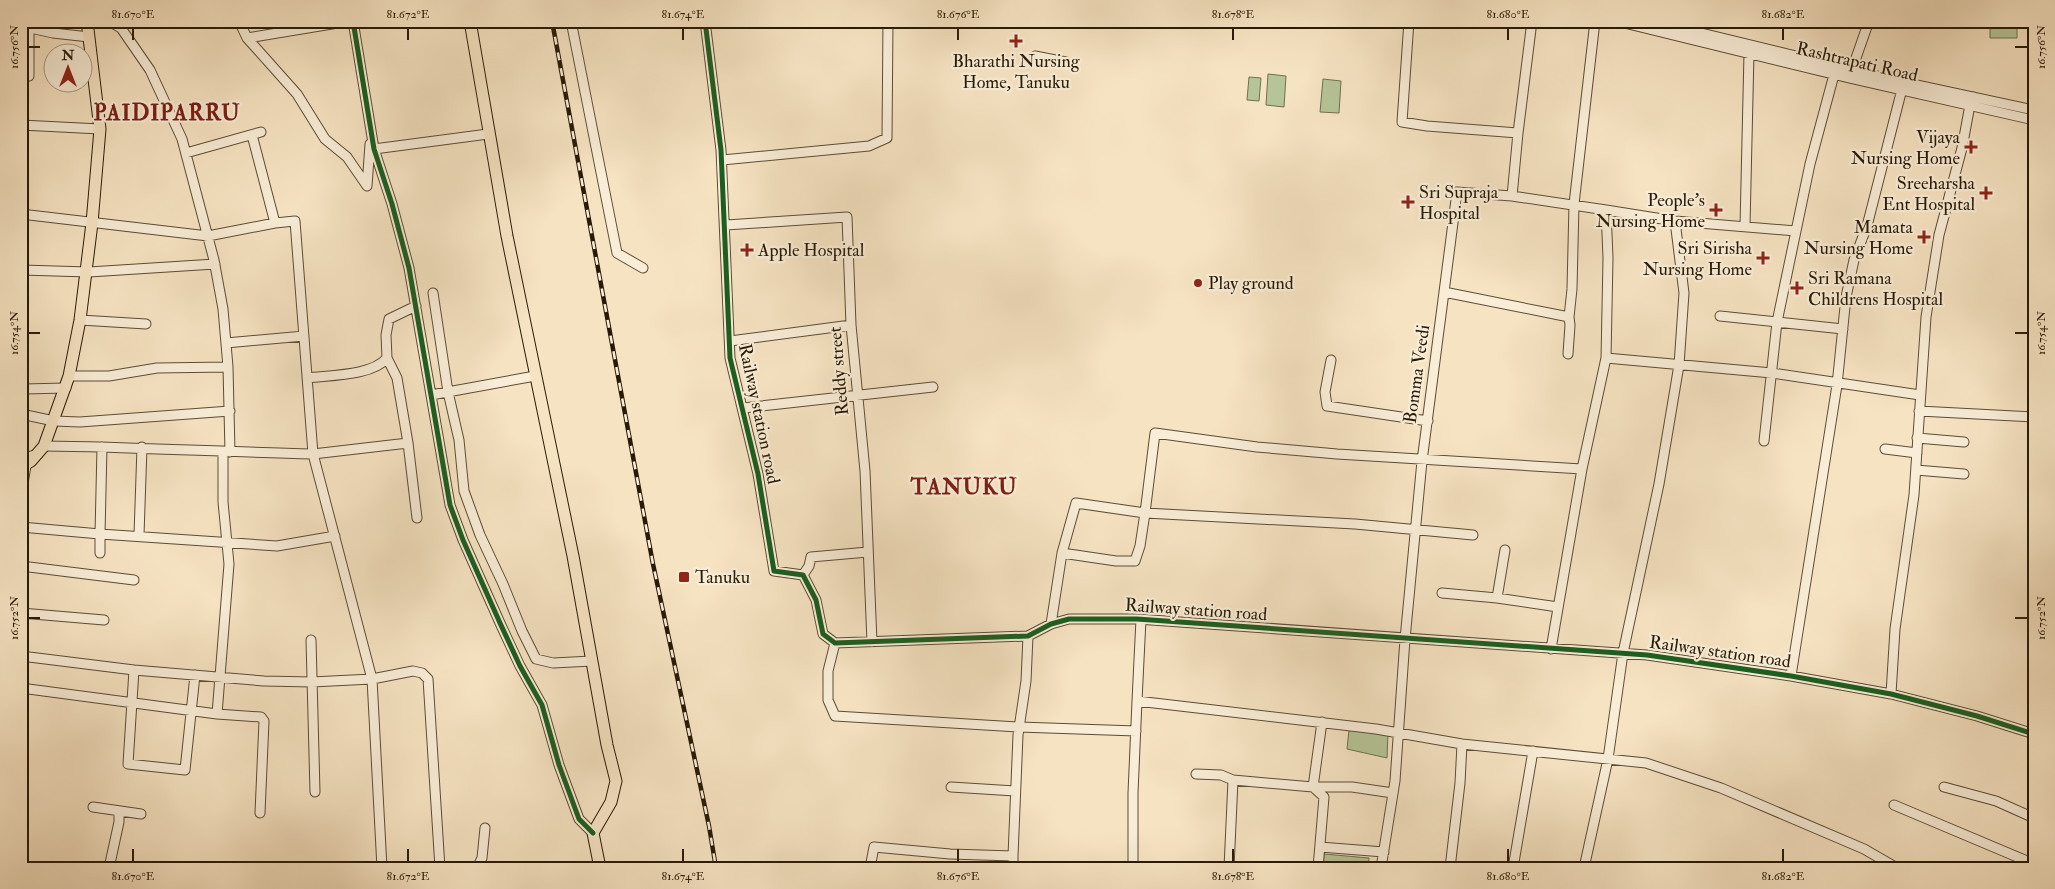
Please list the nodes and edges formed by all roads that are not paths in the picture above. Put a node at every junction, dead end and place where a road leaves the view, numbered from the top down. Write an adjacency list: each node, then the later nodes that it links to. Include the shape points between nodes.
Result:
1 (87, 21): 17 (main road)
2 (109, 21): 37 (street, via 121,28 150,70)
3 (239, 21): 18 (street)
4 (350, 21): 18 (street)
5 (354, 21): 31 (street)
6 (470, 21): 34 (main road)
7 (571, 21): 51 (street, via 617,253)
8 (705, 21): 38 (street, Railway station road)
9 (888, 21): 38 (street, via 887,138 869,146)
10 (1409, 21): 33 (street, via 1402,122)
11 (1532, 21): 33 (street)
12 (1595, 21): 40 (street)
13 (1616, 21): 19 (street, Rashtrapati Road)
14 (1652, 21): 22 (street, Rashtrapati Road)
15 (1869, 21): 23 (street)
16 (25, 27): 17 (street); 24 (street)
17 (89, 37): 30 (main road)
18 (247, 38): 31 (street, via 297,94 325,139 347,157 367,186)
19 (1749, 54): 22 (street, Rashtrapati Road); 47 (street)
20 (1035, 56): 21 (street)
21 (1066, 62)
22 (1835, 70): 23 (street, Rashtrapati Road); 48 (street)
23 (1850, 74): 25 (street, Rashtrapati Road); 26 (street, Rashtrapati Road)
24 (29, 76)
25 (1902, 89): 26 (street, Rashtrapati Road); 63 (street, via 1867,226 1854,260)
26 (1972, 101): 27 (street, Rashtrapati Road); 28 (street, Rashtrapati Road); 84 (street, via 1939,235 1926,317)
27 (2034, 110)
28 (2034, 120)
29 (21, 124): 30 (street)
30 (100, 129): 44 (main road)
31 (371, 131): 36 (street)
32 (261, 132): 35 (street)
33 (1518, 133): 39 (street)
34 (488, 134): 36 (street); 75 (main road)
35 (252, 135): 37 (street); 45 (street)
36 (374, 149): 56 (street, via 392,204)
37 (186, 153): 49 (street)
38 (722, 160): 46 (street, Railway station road)
39 (1512, 196): 40 (street); 54 (street, Bomma Veedi, via 1457,192)
40 (1574, 204): 41 (street); 58 (street)
41 (1606, 210): 43 (street); 69 (street)
42 (21, 214): 44 (street)
43 (1675, 221): 47 (street); 71 (street, via 1684,293)
44 (92, 222): 49 (street); 53 (main road)
45 (275, 223): 49 (street); 64 (street, via 295,221)
46 (726, 225): 62 (street, Reddy street, via 846,217); 65 (street, Railway station road)
47 (1745, 226): 48 (street)
48 (1796, 231): 60 (street)
49 (208, 236): 50 (street)
50 (215, 264): 53 (street); 66 (street)
51 (643, 268)
52 (21, 270): 53 (street)
53 (86, 271): 59 (main road)
54 (1444, 292): 58 (street); 91 (street, Bomma Veedi)
55 (433, 293): 81 (street)
56 (416, 306): 68 (street, via 390,319 386,335); 82 (street)
57 (1720, 316): 60 (street)
58 (1569, 317): 67 (street)
59 (80, 320): 61 (street); 74 (main road)
60 (1777, 322): 63 (street); 73 (street)
61 (146, 324)
62 (851, 324): 65 (street); 83 (street, Reddy street)
63 (1843, 329): 77 (street)
64 (304, 336): 66 (street); 76 (street)
65 (730, 341): 85 (street, Railway station road, via 730,358)
66 (226, 343): 72 (street)
67 (1568, 354)
68 (387, 358): 76 (street, via 382,364 362,371); 94 (street, via 397,378)
69 (1606, 358): 71 (street); 105 (street)
70 (1331, 360): 91 (street, via 1325,392 1327,406)
71 (1679, 365): 73 (street); 138 (street, via 1660,484)
72 (228, 367): 74 (street, via 157,368 109,376); 86 (street)
73 (1772, 373): 77 (street); 93 (street)
74 (70, 376): 79 (main road)
75 (535, 376): 81 (street); 140 (main road)
76 (307, 378): 102 (street)
77 (1837, 382): 84 (street); 143 (street)
78 (933, 387): 83 (street)
79 (66, 388): 80 (street); 90 (main road)
80 (23, 389)
81 (448, 392): 82 (street); 140 (street, via 459,440 464,491 536,659 553,663)
82 (431, 395): 176 (street, via 450,505 520,666 542,705 579,819)
83 (858, 395): 85 (street); 119 (street, Reddy street)
84 (1920, 395): 87 (street)
85 (743, 408): 123 (street, Railway station road, via 774,571)
86 (230, 411): 90 (street, via 80,422); 100 (street)
87 (1919, 411): 89 (street); 92 (street)
88 (21, 414): 90 (street)
89 (2034, 417)
90 (54, 420): 99 (main road)
91 (1428, 421): 103 (street, Bomma Veedi)
92 (1917, 438): 95 (street); 101 (street)
93 (1764, 441)
94 (408, 442): 102 (street); 110 (street)
95 (1964, 442)
96 (102, 447): 97 (street); 99 (street); 113 (street)
97 (142, 447): 100 (street); 115 (street)
98 (1885, 449): 101 (street)
99 (41, 450): 104 (main road)
100 (227, 452): 102 (street); 117 (street, via 223,502)
101 (1916, 453): 106 (street)
102 (314, 454): 116 (street)
103 (1422, 461): 105 (street); 109 (street, via 1257,447 1155,433); 112 (street, Bomma Veedi)
104 (23, 464): 108 (street)
105 (1582, 469): 127 (street)
106 (1916, 470): 107 (street); 148 (street, via 1895,629)
107 (1964, 474)
108 (21, 496)
109 (1145, 512): 112 (street); 120 (street, via 1076,503); 120 (street, via 1135,562)
110 (417, 518)
111 (21, 527): 113 (street)
112 (1415, 530): 114 (street); 133 (street)
113 (100, 534): 115 (street); 121 (street)
114 (1472, 534)
115 (139, 535): 117 (street)
116 (335, 536): 117 (street, via 277,546); 145 (street)
117 (226, 541): 144 (street, via 229,564)
118 (1505, 550): 126 (street)
119 (868, 552): 123 (street, via 812,557); 135 (street, Reddy street)
120 (1062, 552): 131 (street)
121 (100, 553)
122 (21, 566): 124 (street)
123 (803, 575): 136 (street, via 816,600 823,634)
124 (134, 580)
125 (1442, 593): 126 (street)
126 (1497, 598): 127 (street)
127 (1558, 607): 137 (street)
128 (21, 613): 130 (street)
129 (1141, 619): 131 (street, Railway station road, via 1070,619); 133 (street, Railway station road); 149 (street)
130 (104, 620)
131 (1051, 624): 132 (street, Railway station road)
132 (1028, 636): 135 (street, Railway station road); 154 (street)
133 (1405, 638): 137 (street, Railway station road); 156 (street)
134 (311, 640): 146 (street)
135 (872, 642): 136 (street, Railway station road)
136 (835, 643): 154 (street, via 828,671 828,700 835,716)
137 (1551, 648): 138 (street, Railway station road)
138 (1623, 653): 143 (street, Railway station road); 160 (street)
139 (21, 656): 141 (street)
140 (592, 661): 176 (main road, via 616,781 611,802)
141 (134, 670): 142 (street); 150 (street)
142 (195, 675): 144 (street); 151 (street)
143 (1791, 676): 148 (street, Railway station road)
144 (219, 677): 146 (street); 152 (street)
145 (372, 679): 146 (street); 182 (street); 183 (street, via 413,671 428,679)
146 (312, 682): 167 (street)
147 (21, 688): 150 (street)
148 (1891, 694): 157 (street, Railway station road)
149 (1137, 701): 153 (street); 155 (street)
150 (133, 703): 151 (street); 151 (street, via 128,764 185,770)
151 (191, 710): 152 (street)
152 (217, 714): 172 (street, via 259,716 264,720)
153 (1322, 722): 156 (street); 164 (street)
154 (1019, 727): 155 (street); 166 (street)
155 (1136, 731): 188 (street)
156 (1398, 732): 158 (street); 168 (street)
157 (2034, 734)
158 (1462, 744): 159 (street); 192 (street)
159 (1533, 751): 160 (street); 193 (street)
160 (1608, 759): 194 (street); 195 (street, via 1646,763 1721,788 1864,849)
161 (1196, 774): 162 (street, via 1221,775)
162 (1233, 780): 164 (street); 189 (street)
163 (951, 787): 166 (street)
164 (1313, 787): 168 (street, via 1352,787); 177 (street, via 1324,797)
165 (1944, 787): 174 (street, via 1996,801)
166 (1016, 791): 179 (street)
167 (315, 792)
168 (1393, 793): 178 (street)
169 (1894, 805): 180 (street)
170 (93, 807): 171 (street)
171 (119, 812): 173 (street); 181 (street)
172 (260, 813)
173 (141, 814)
174 (2034, 818)
175 (485, 828): 184 (street, via 482,858)
176 (593, 833): 185 (main road)
177 (1320, 846): 178 (street); 190 (street)
178 (1384, 852): 191 (street)
179 (1013, 856): 186 (street, via 874,847); 187 (street)
180 (2034, 864)
181 (110, 868)
182 (382, 868)
183 (440, 868)
184 (476, 868)
185 (600, 868)
186 (870, 868)
187 (1013, 868)
188 (1133, 868)
189 (1229, 868)
190 (1318, 868)
191 (1381, 868)
192 (1450, 868)
193 (1513, 868)
194 (1584, 868)
195 (1897, 868)

